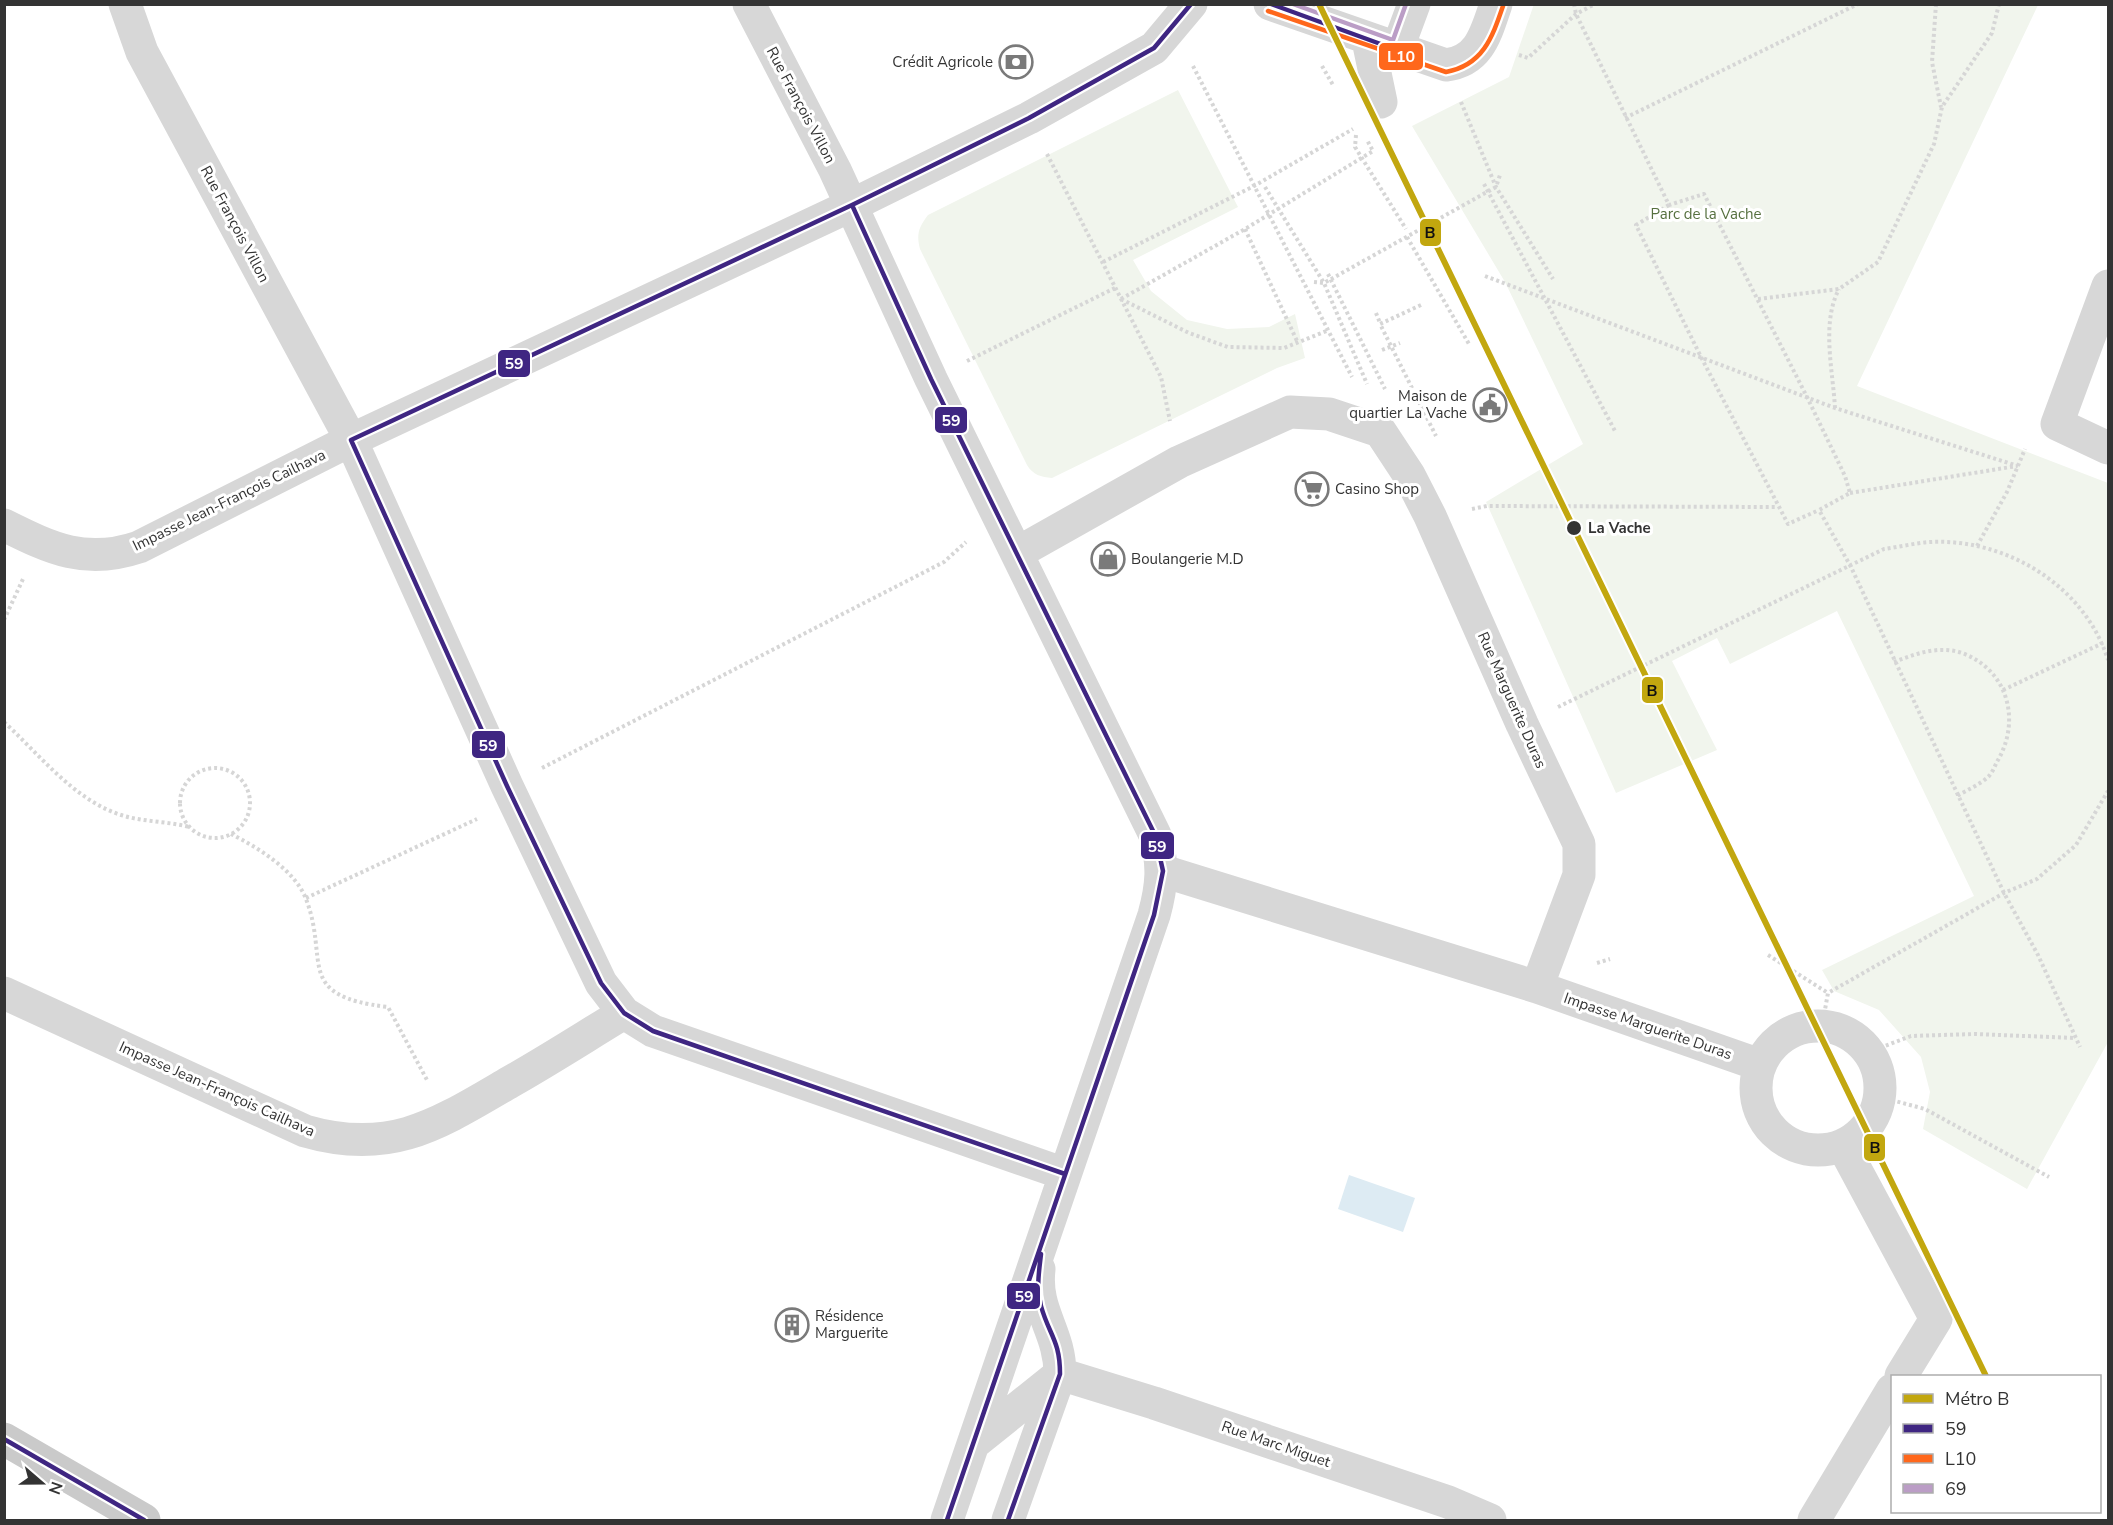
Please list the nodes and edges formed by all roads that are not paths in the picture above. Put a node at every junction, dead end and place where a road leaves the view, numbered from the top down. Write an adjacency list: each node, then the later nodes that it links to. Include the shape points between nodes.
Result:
1 (125, 4): 11 (street, Rue François Villon, via 142,52)
2 (749, 4): 9 (street, Rue François Villon)
3 (1414, 4): 7 (street)
4 (1496, 4): 7 (street, via 1483,42 1467,60 1446,65)
5 (1276, 6): 7 (street)
6 (1183, 16): 9 (street, Impasse Jean-François Cailhava, via 1154,48 1029,118)
7 (1382, 45): 8 (street)
8 (1381, 102)
9 (852, 205): 11 (street, Impasse Jean-François Cailhava); 14 (street, Rue François Villon, via 931,379)
10 (2109, 286): 12 (street, via 2056,424)
11 (351, 440): 13 (street, Impasse Jean-François Cailhava, via 115,555 67,552); 18 (street, Rue François Villon, via 601,983)
12 (2109, 448)
13 (4, 525)
14 (1017, 553): 15 (street, Rue François Villon, via 1155,836); 16 (street, Rue Marguerite Duras, via 1179,462 1290,412 1329,414 1380,431 1430,516 1579,844 1579,875)
15 (1163, 871): 16 (street); 21 (street, via 1154,915)
16 (1537, 987): 19 (street, Impasse Marguerite Duras)
17 (4, 993): 18 (street, Impasse Jean-François Cailhava, via 305,1131 337,1140 369,1140 424,1130)
18 (624, 1013): 21 (street, via 653,1031)
19 (1760, 1065): 20 (street, via 1755,1086 1758,1107 1767,1126 1802,1149 1822,1151); 20 (street, via 1769,1048 1802,1028 1840,1029 1856,1039 1876,1066 1880,1097 1867,1126)
20 (1843, 1146): 24 (street, via 1936,1318)
21 (1065, 1174): 22 (street)
22 (1041, 1246): 23 (street, via 1037,1284 1041,1307 1060,1354); 27 (street)
23 (1060, 1374): 27 (street); 30 (street); 31 (street, Rue Marc Miguet, via 1437,1498)
24 (1902, 1375)
25 (1891, 1393): 32 (street)
26 (4, 1439): 28 (main road)
27 (973, 1444): 29 (street)
28 (144, 1521)
29 (947, 1521)
30 (1008, 1521)
31 (1490, 1521)
32 (1814, 1521)

